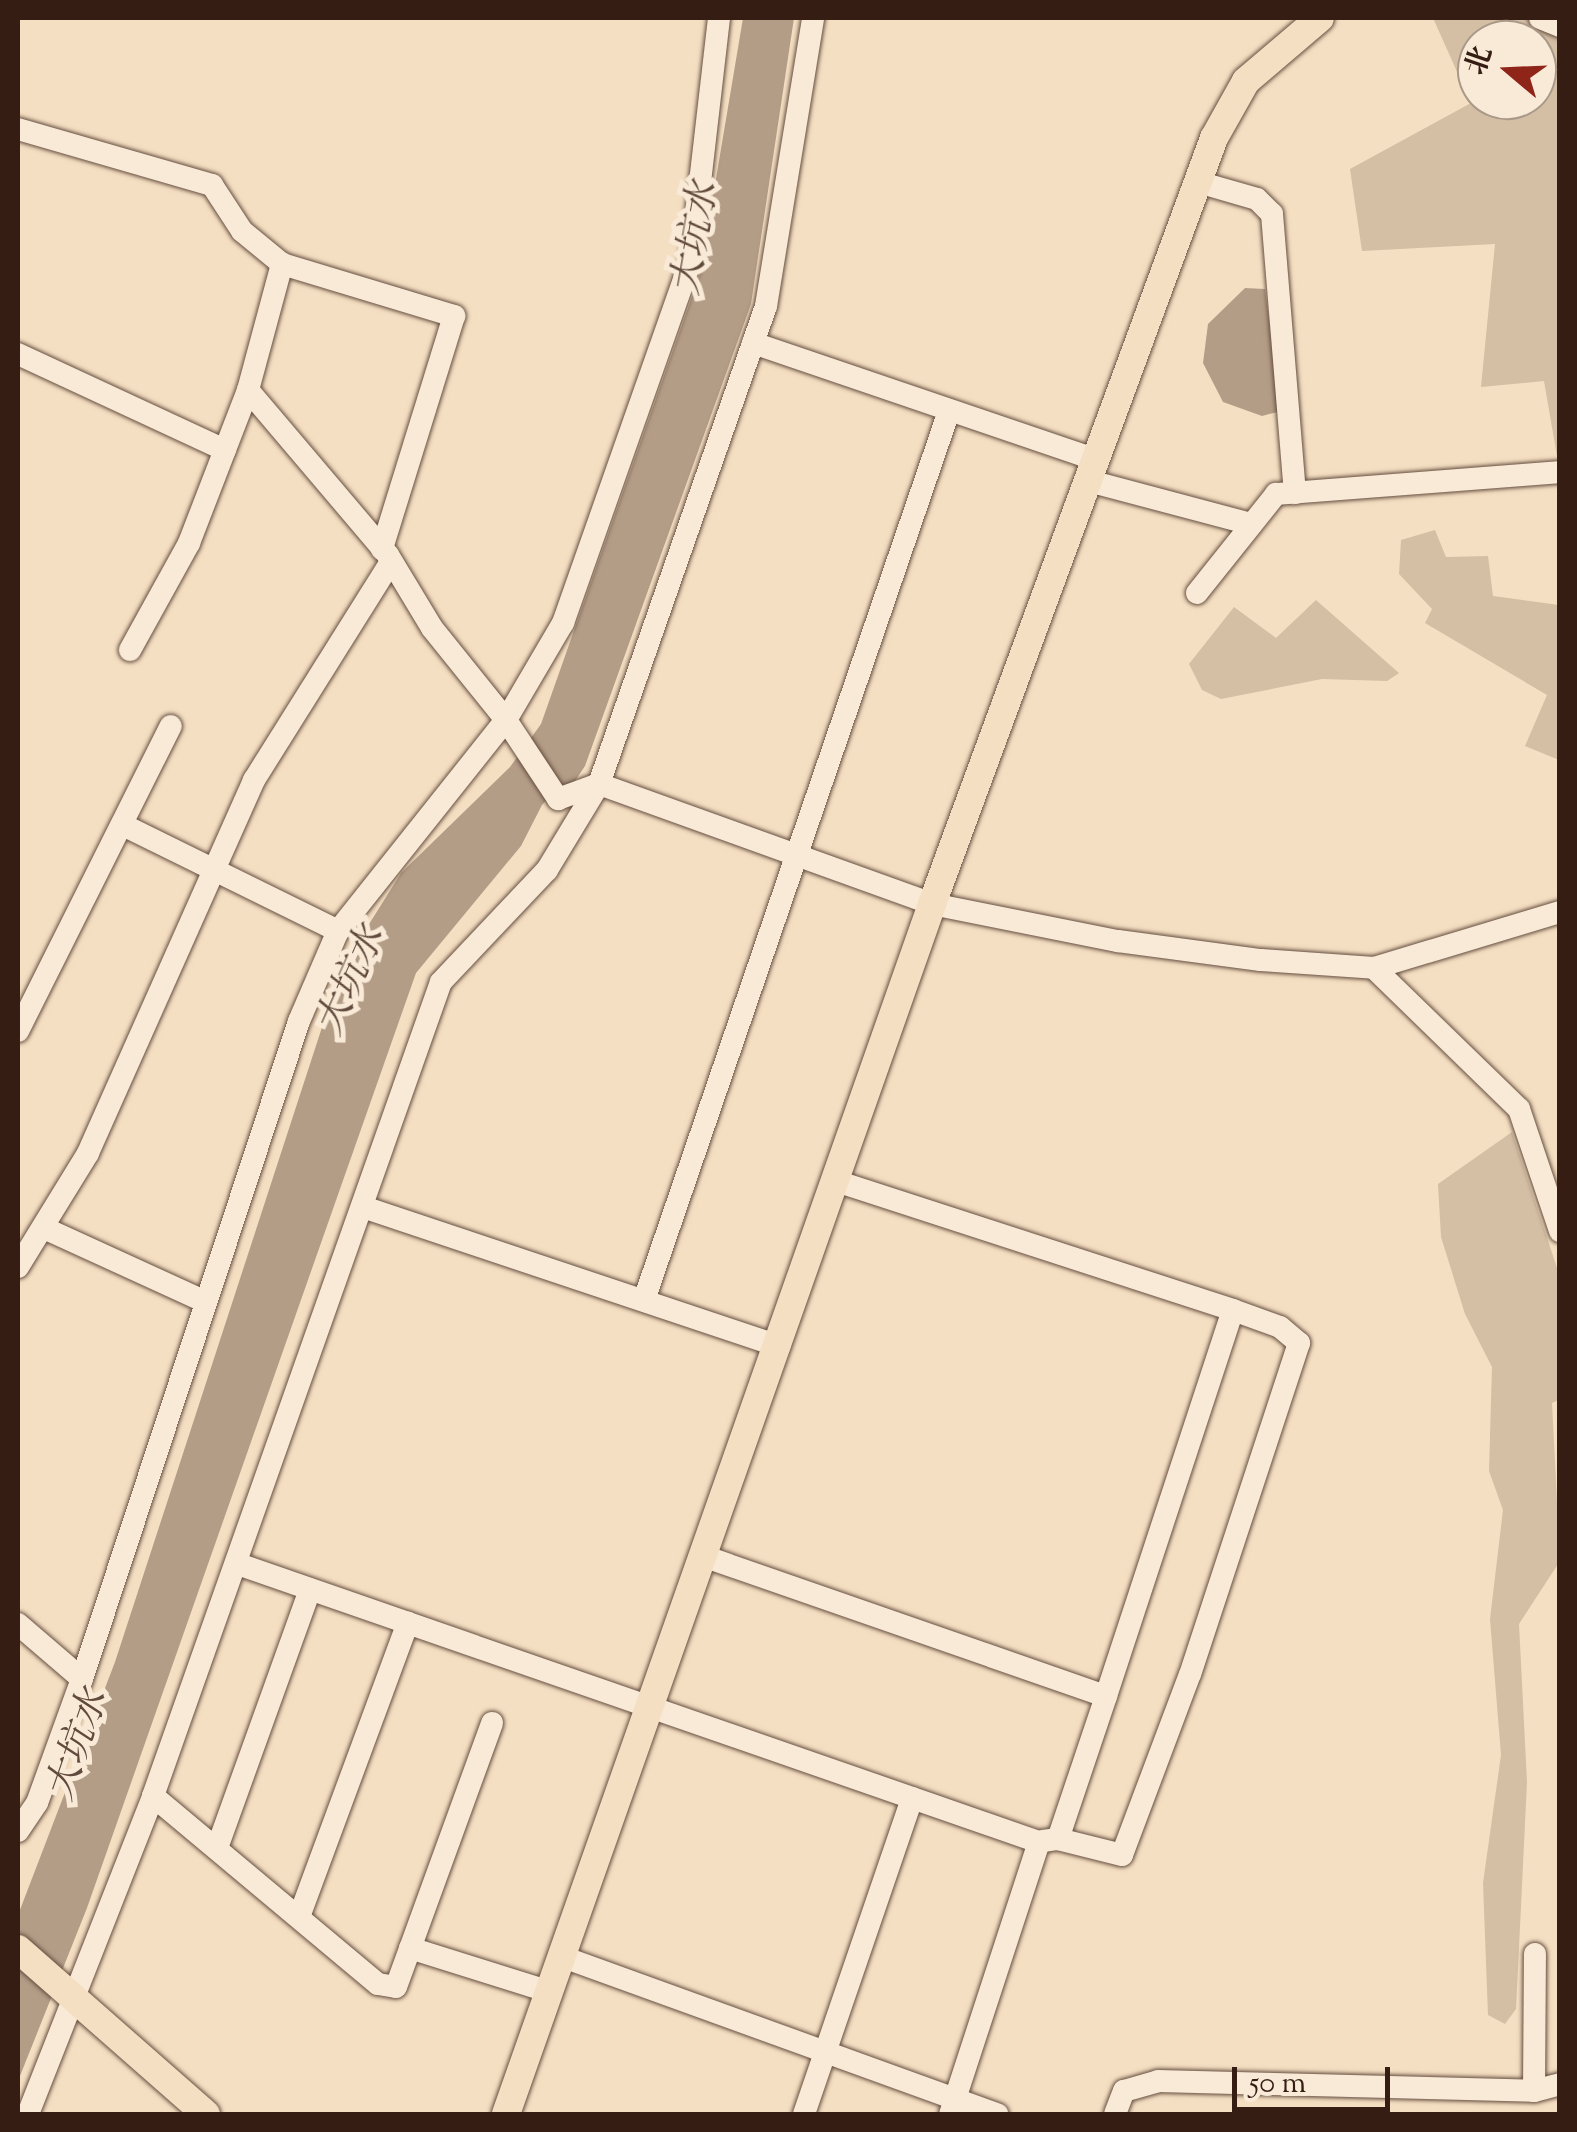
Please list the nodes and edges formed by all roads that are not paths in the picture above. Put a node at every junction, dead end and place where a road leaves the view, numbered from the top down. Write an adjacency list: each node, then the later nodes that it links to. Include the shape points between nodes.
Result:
1 (719, 18): 21 (street, via 691,260 563,623)
2 (813, 18): 9 (street, via 766,306)
3 (1320, 18): 7 (main road, via 1246,81)
4 (1540, 18): 5 (street)
5 (1560, 26)
6 (18, 129): 8 (street, via 212,185 242,231)
7 (1198, 182): 14 (main road); 16 (street, via 1257,199 1272,214)
8 (282, 264): 11 (street); 18 (street, via 454,316)
9 (753, 343): 12 (street); 23 (street)
10 (18, 354): 13 (street)
11 (248, 390): 13 (street); 18 (street)
12 (949, 411): 14 (street); 25 (street)
13 (226, 450): 20 (street, via 189,543)
14 (1093, 471): 17 (street); 27 (main road)
15 (1560, 472): 16 (street)
16 (1294, 493): 17 (street, via 1276,494)
17 (1251, 524): 19 (street)
18 (387, 555): 21 (street, via 432,628); 26 (street, via 254,780)
19 (1197, 593)
20 (130, 650)
21 (506, 720): 23 (street, via 558,799); 29 (street)
22 (171, 726): 24 (street)
23 (599, 784): 25 (street); 33 (street, via 547,870 441,982)
24 (123, 825): 26 (street); 31 (street)
25 (799, 856): 27 (street); 37 (street)
26 (212, 868): 29 (street); 34 (street, via 88,1153)
27 (932, 904): 30 (street, via 1118,941); 32 (main road)
28 (1560, 912): 30 (street)
29 (338, 931): 38 (street, via 299,1021)
30 (1374, 968): 35 (street, via 1518,1110)
31 (18, 1030)
32 (836, 1181): 39 (street); 40 (main road)
33 (363, 1207): 37 (street); 42 (street)
34 (44, 1228): 36 (street); 38 (street)
35 (1560, 1231)
36 (18, 1267)
37 (644, 1300): 40 (street)
38 (206, 1302): 46 (street)
39 (1233, 1310): 47 (street); 53 (street, via 1280,1327 1299,1343 1190,1674 1122,1856)
40 (779, 1346): 41 (main road)
41 (706, 1557): 47 (street); 48 (main road)
42 (238, 1564): 43 (street); 50 (street)
43 (310, 1589): 44 (street); 54 (street)
44 (408, 1623): 48 (street); 55 (street)
45 (18, 1624): 46 (street)
46 (82, 1679): 52 (street, via 37,1803)
47 (1106, 1696): 53 (street)
48 (654, 1708): 51 (street); 59 (main road)
49 (492, 1723): 56 (street)
50 (153, 1796): 54 (street); 60 (street)
51 (912, 1798): 53 (street); 62 (street)
52 (18, 1831)
53 (1048, 1840): 65 (street)
54 (217, 1848): 55 (street)
55 (299, 1918): 56 (street, via 378,1984 396,1987)
56 (410, 1948): 61 (street)
57 (18, 1950): 60 (main road)
58 (1535, 1954): 64 (street)
59 (563, 1958): 61 (main road); 62 (street)
60 (68, 1992): 66 (street); 67 (main road)
61 (550, 1992): 68 (main road)
62 (825, 2052): 65 (street); 69 (street)
63 (1560, 2084): 64 (street)
64 (1534, 2091): 71 (street, via 1158,2081 1124,2092)
65 (952, 2107): 70 (street)
66 (28, 2114)
67 (206, 2114)
68 (506, 2114)
69 (804, 2114)
70 (997, 2114)
71 (1115, 2114)

